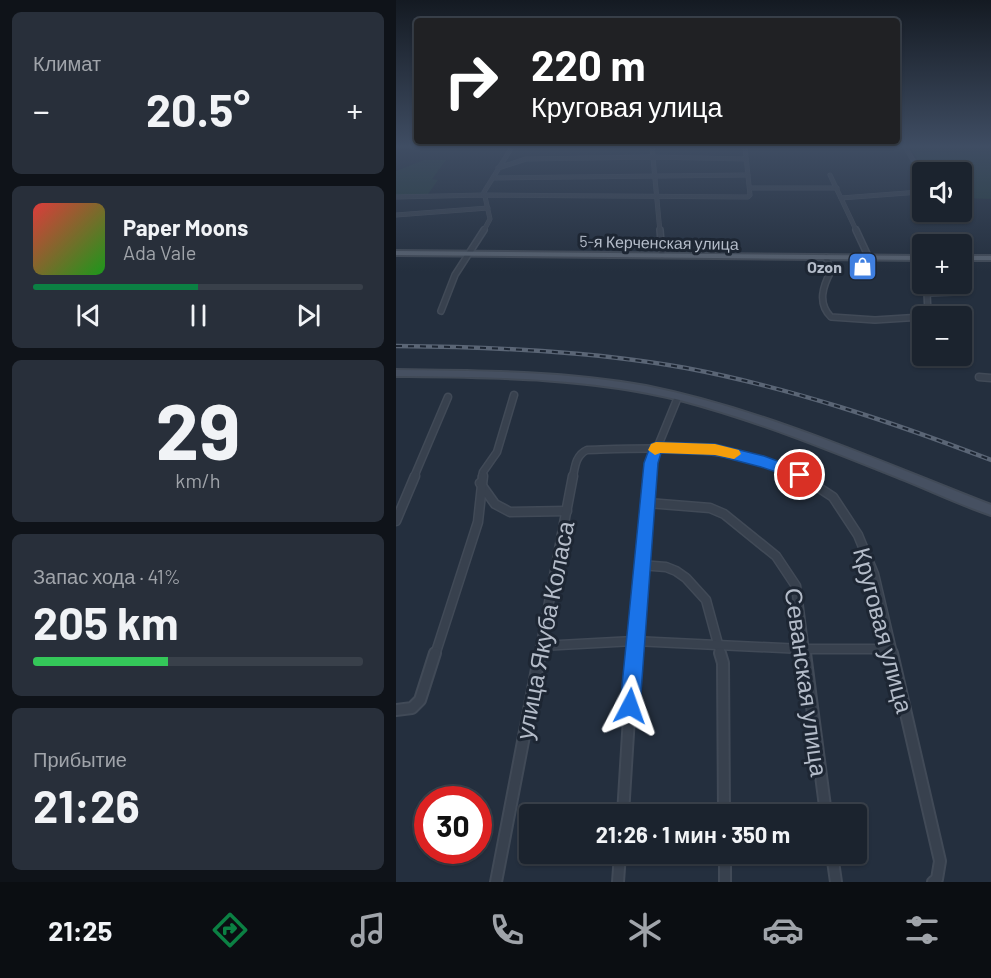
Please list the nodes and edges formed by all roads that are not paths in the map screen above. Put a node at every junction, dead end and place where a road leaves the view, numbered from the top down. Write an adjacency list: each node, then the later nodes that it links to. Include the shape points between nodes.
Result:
1 (487, 188): 6 (street)
2 (655, 188): 7 (street)
3 (750, 188): 7 (street, via 750,196)
4 (837, 188): 9 (street)
5 (919, 188): 9 (street, via 920,192)
6 (484, 195): 7 (street); 8 (street); 10 (street)
7 (656, 195): 14 (street)
8 (396, 197)
9 (842, 198): 16 (street)
10 (488, 208): 11 (street); 13 (street, via 489,221)
11 (396, 215)
12 (396, 253): 13 (main road, 5-я Керченская улица)
13 (468, 254): 14 (main road, 5-я Керченская улица); 20 (street)
14 (662, 255): 15 (main road, 5-я Керченская улица)
15 (826, 257): 16 (main road, 5-я Керченская улица); 21 (street, via 831,271 822,289 826,312 831,317)
16 (869, 258): 17 (main road, 5-я Керченская улица)
17 (912, 258)
18 (972, 258): 19 (main road)
19 (991, 258)
20 (441, 311)
21 (912, 318)
22 (396, 372): 27 (street, via 510,374 608,383)
23 (979, 377): 24 (street)
24 (991, 378)
25 (514, 395): 29 (street, via 497,452)
26 (448, 397): 33 (street)
27 (678, 397): 28 (street); 31 (street, via 745,416)
28 (656, 448): 30 (street); 32 (street, улица Якуба Коласа, via 581,453); 39 (street, Круговая улица, via 715,450 764,462 800,475 833,497 867,554)
29 (480, 483): 32 (street, via 495,504 510,512); 40 (street, via 478,522 417,705)
30 (648, 504): 34 (street); 38 (street, Севанская улица, via 715,509 776,556 796,586)
31 (991, 510)
32 (567, 511): 37 (street, улица Якуба Коласа)
33 (396, 521)
34 (640, 565): 35 (street); 36 (street, via 666,567 686,578 709,606)
35 (634, 641): 36 (street); 37 (street); 41 (street)
36 (717, 645): 38 (street); 42 (street, via 723,663)
37 (541, 646): 47 (street, улица Якуба Коласа)
38 (803, 649): 39 (street); 43 (street, Севанская улица)
39 (891, 649): 51 (street, Круговая улица, via 940,861)
40 (396, 710)
41 (624, 804)
42 (724, 804)
43 (825, 804)
44 (619, 864): 48 (street)
45 (724, 864): 49 (street)
46 (833, 864): 50 (street)
47 (496, 882)
48 (618, 882)
49 (725, 882)
50 (836, 882)
51 (933, 882)

